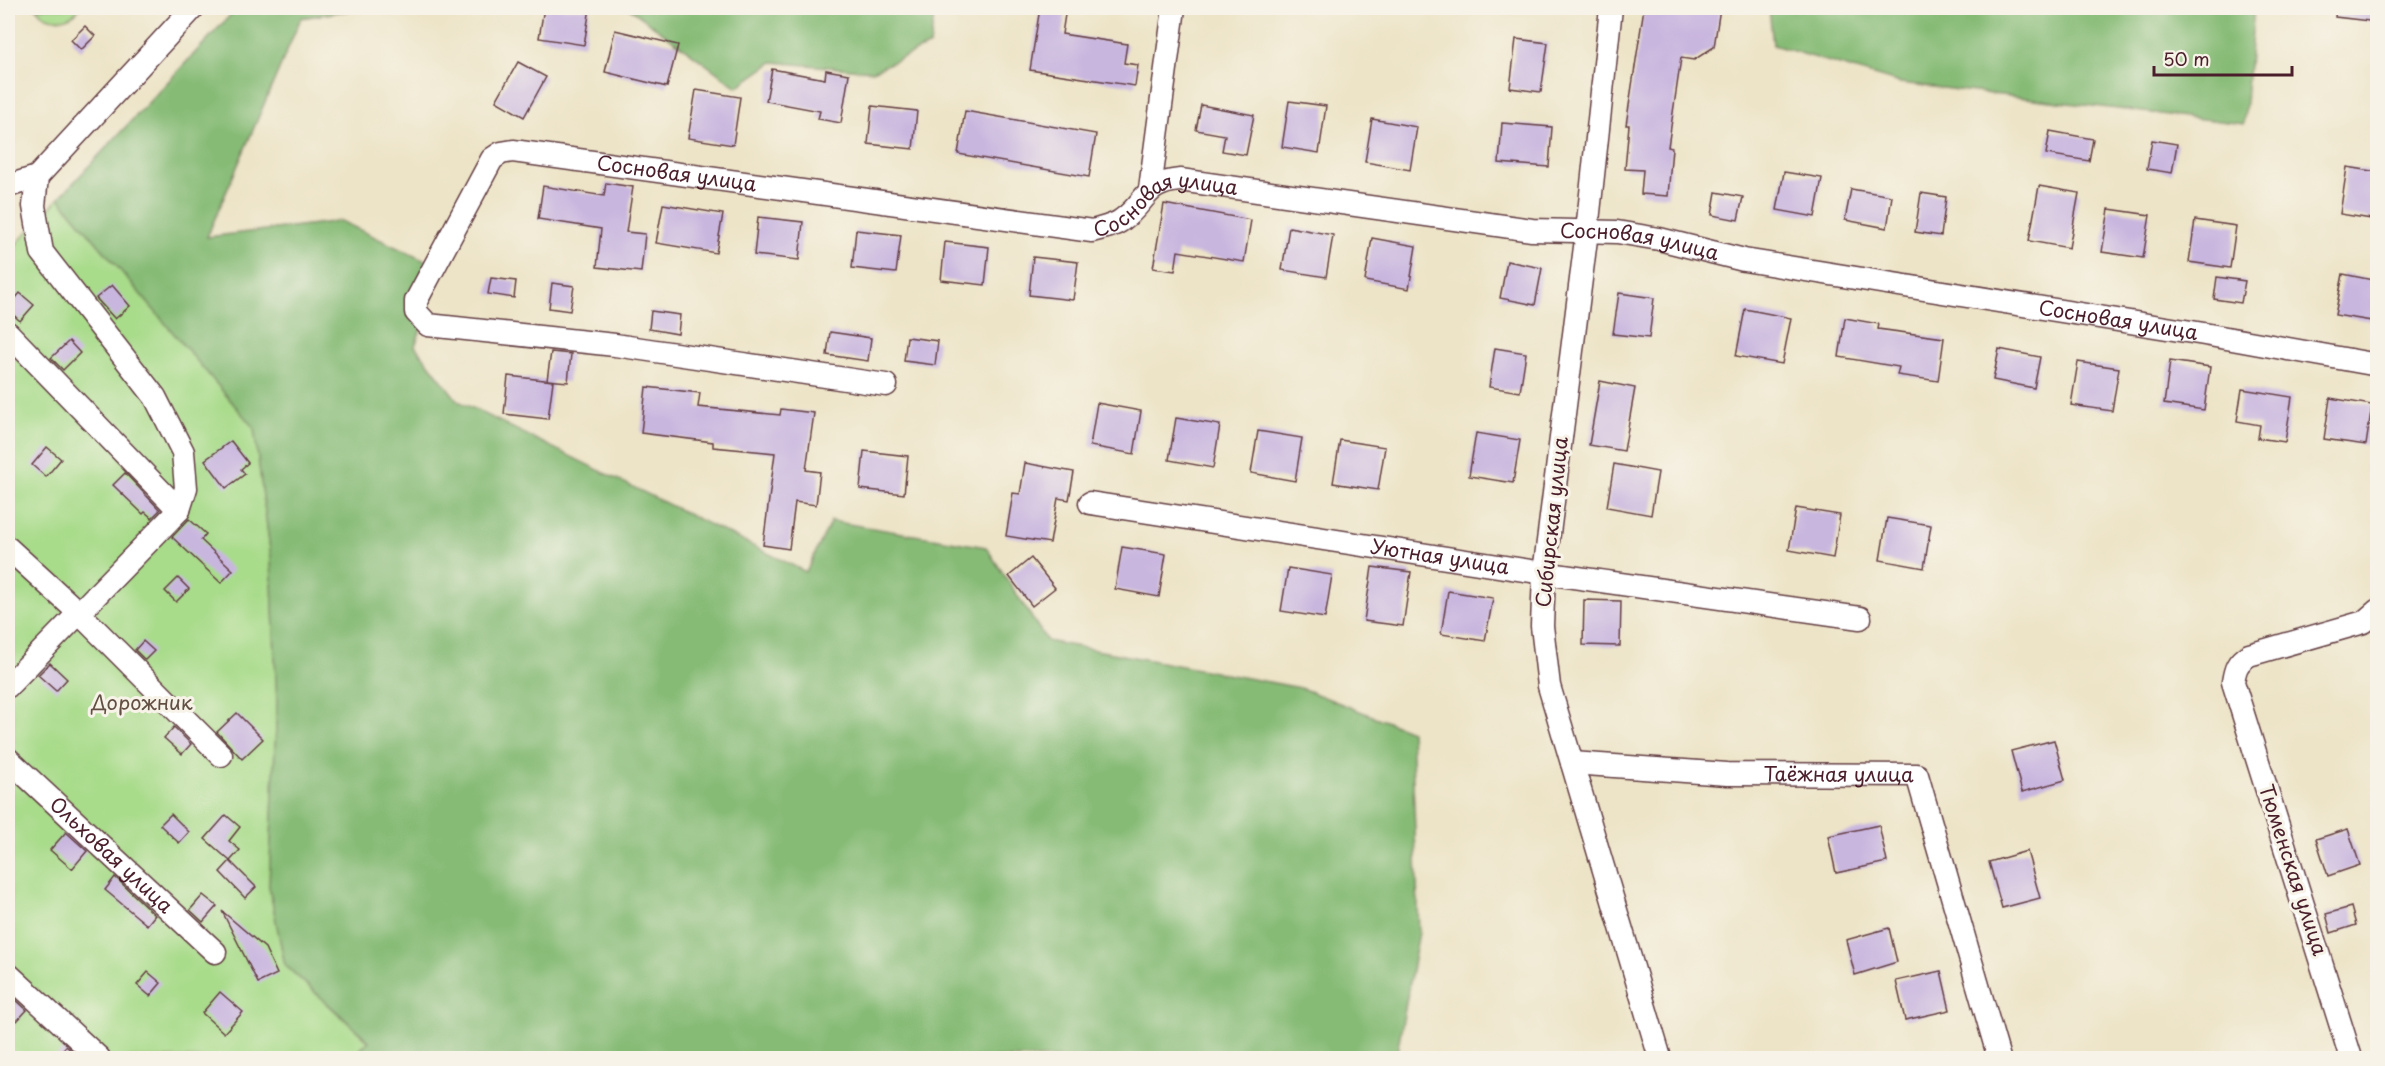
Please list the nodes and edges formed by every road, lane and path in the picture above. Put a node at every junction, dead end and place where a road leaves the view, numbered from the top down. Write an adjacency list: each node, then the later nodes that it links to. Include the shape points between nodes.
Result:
1 (193, 8): 4 (street)
2 (1174, 8): 6 (street)
3 (1611, 8): 7 (street, Сибирская улица)
4 (37, 177): 5 (street); 12 (street, via 34,206 42,252 155,397 183,452 186,488)
5 (8, 186)
6 (1150, 189): 7 (street, Сосновая улица, via 1180,180 1532,230); 10 (street, Сосновая улица, via 1124,219 1092,231 513,151 492,159 416,302 416,312 428,325 615,345)
7 (1587, 231): 9 (street, Сосновая улица, via 1659,239 1744,260); 14 (street, Сибирская улица)
8 (8, 333): 12 (street)
9 (2378, 365)
10 (886, 384)
11 (1090, 503): 14 (street, Уютная улица)
12 (178, 510): 16 (street)
13 (8, 548): 16 (street)
14 (1544, 573): 17 (street, Уютная улица); 21 (street, Сибирская улица, via 1542,626 1549,686)
15 (2378, 610): 27 (street, Тюменская улица, via 2364,622 2249,655 2236,667 2233,682)
16 (78, 612): 18 (street); 19 (street)
17 (1860, 618)
18 (8, 686)
19 (221, 755)
20 (8, 759): 22 (street, Ольховая улица)
21 (1572, 763): 25 (street, Сибирская улица); 26 (street, Таёжная улица, via 1727,774 1917,775)
22 (215, 952)
23 (8, 974): 24 (street)
24 (99, 1059)
25 (1660, 1059)
26 (1999, 1059)
27 (2351, 1059)

